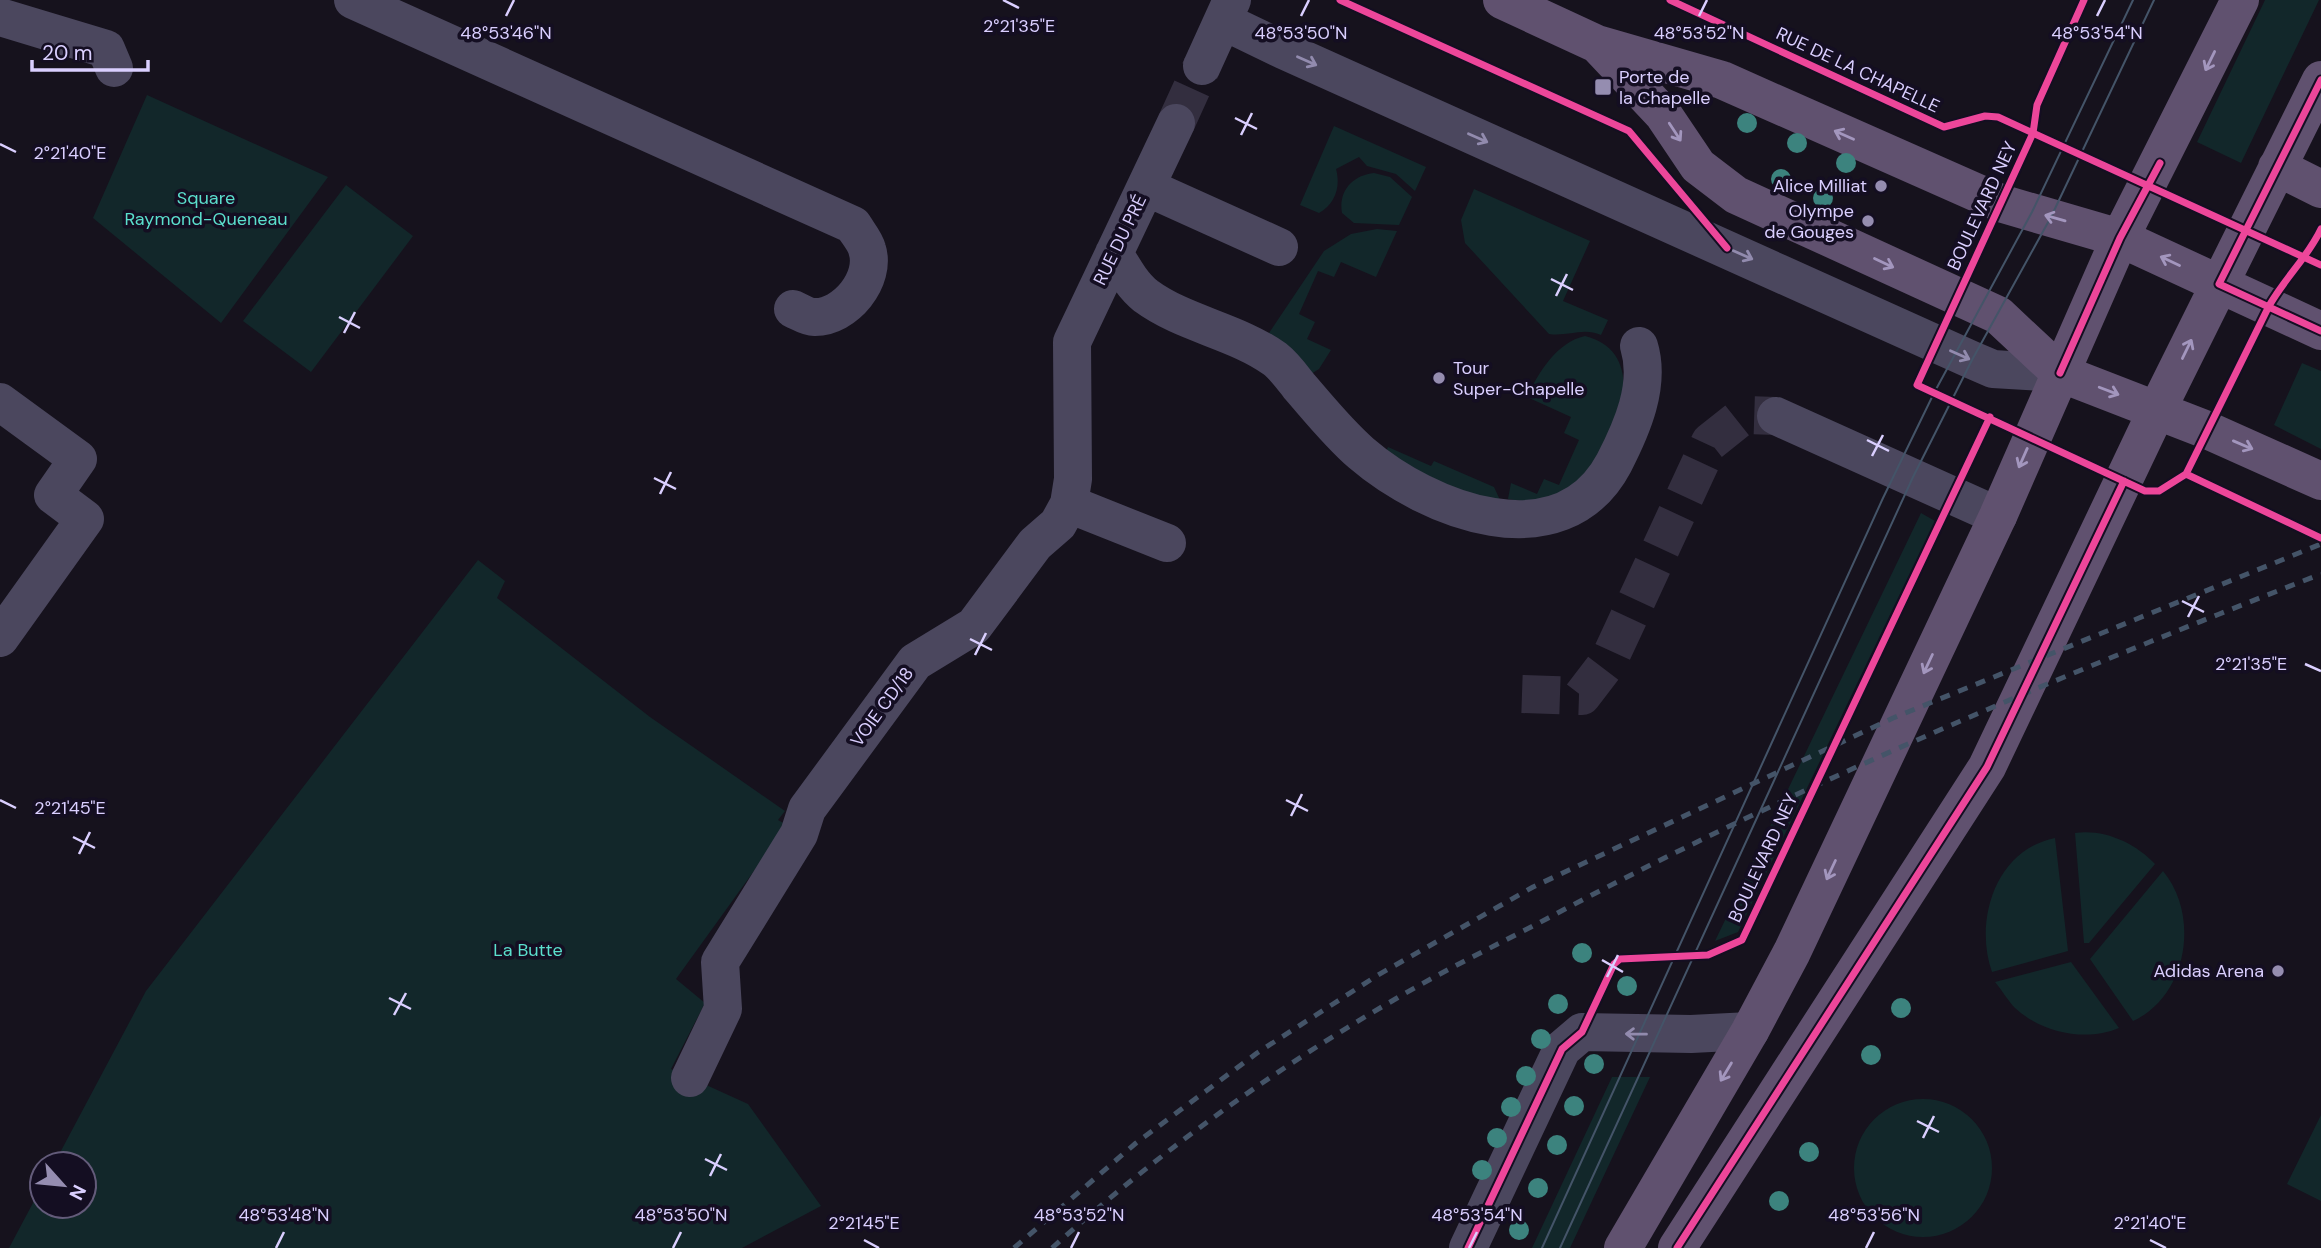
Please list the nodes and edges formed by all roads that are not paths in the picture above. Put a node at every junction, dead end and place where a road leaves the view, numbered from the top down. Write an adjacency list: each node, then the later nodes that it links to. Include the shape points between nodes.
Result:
1 (353, 0): 18 (street, via 853,225 867,248 869,270)
2 (1502, 0): 6 (main road)
3 (2240, 0): 14 (main road, one-way to 14)
4 (1228, 10): 7 (street); 24 (street, one-way to 24, via 1331,72 1972,360 1993,369)
5 (0, 17): 8 (street, via 106,49)
6 (1597, 44): 14 (main road, one-way to 6, via 2000,203 1721,80); 24 (main road, one-way to 24, via 1663,114 1698,166 1714,181 1998,315)
7 (1202, 66)
8 (114, 68)
9 (2321, 80): 11 (main road)
10 (1176, 123): 12 (street, RUE DU PRÉ)
11 (2277, 167): 13 (main road); 17 (main road)
12 (1146, 187): 15 (street); 16 (street, RUE DU PRÉ)
13 (2321, 189)
14 (2120, 238): 17 (main road, one-way to 14); 24 (main road)
15 (1279, 247)
16 (1114, 253): 22 (street, via 1144,294 1277,360 1341,434 1398,481 1440,504 1486,517 1523,519 1561,513 1588,497 1607,476 1638,407 1644,363); 23 (street, RUE DU PRÉ, via 1072,342)
17 (2219, 284): 20 (main road); 26 (main road, one-way to 17)
18 (854, 299): 19 (street, via 831,315 812,317); 21 (street)
19 (793, 309)
20 (2321, 331)
21 (825, 346)
22 (1639, 346)
23 (1070, 359): 29 (street, VOIE CD/18, via 1073,479)
24 (2060, 373): 26 (main road, one-way to 26); 30 (main road, one-way to 30)
25 (0, 402): 32 (street, via 78,460 53,495 85,519)
26 (2157, 410): 28 (main road, one-way to 28); 37 (main road, via 1987,767)
27 (1776, 416): 30 (street)
28 (2321, 481)
29 (1069, 504): 31 (street); 34 (street, VOIE CD/18, via 1058,524 1035,544 974,626 915,662 807,809 799,834 720,962 723,1009)
30 (1998, 516): 33 (main road, one-way to 33, via 1792,953)
31 (1167, 543)
32 (0, 638)
33 (1750, 1031): 35 (street, one-way to 35, via 1581,1032 1562,1049); 36 (main road, one-way to 36)
34 (690, 1078)
35 (1468, 1248)
36 (1623, 1248)
37 (1677, 1248)

